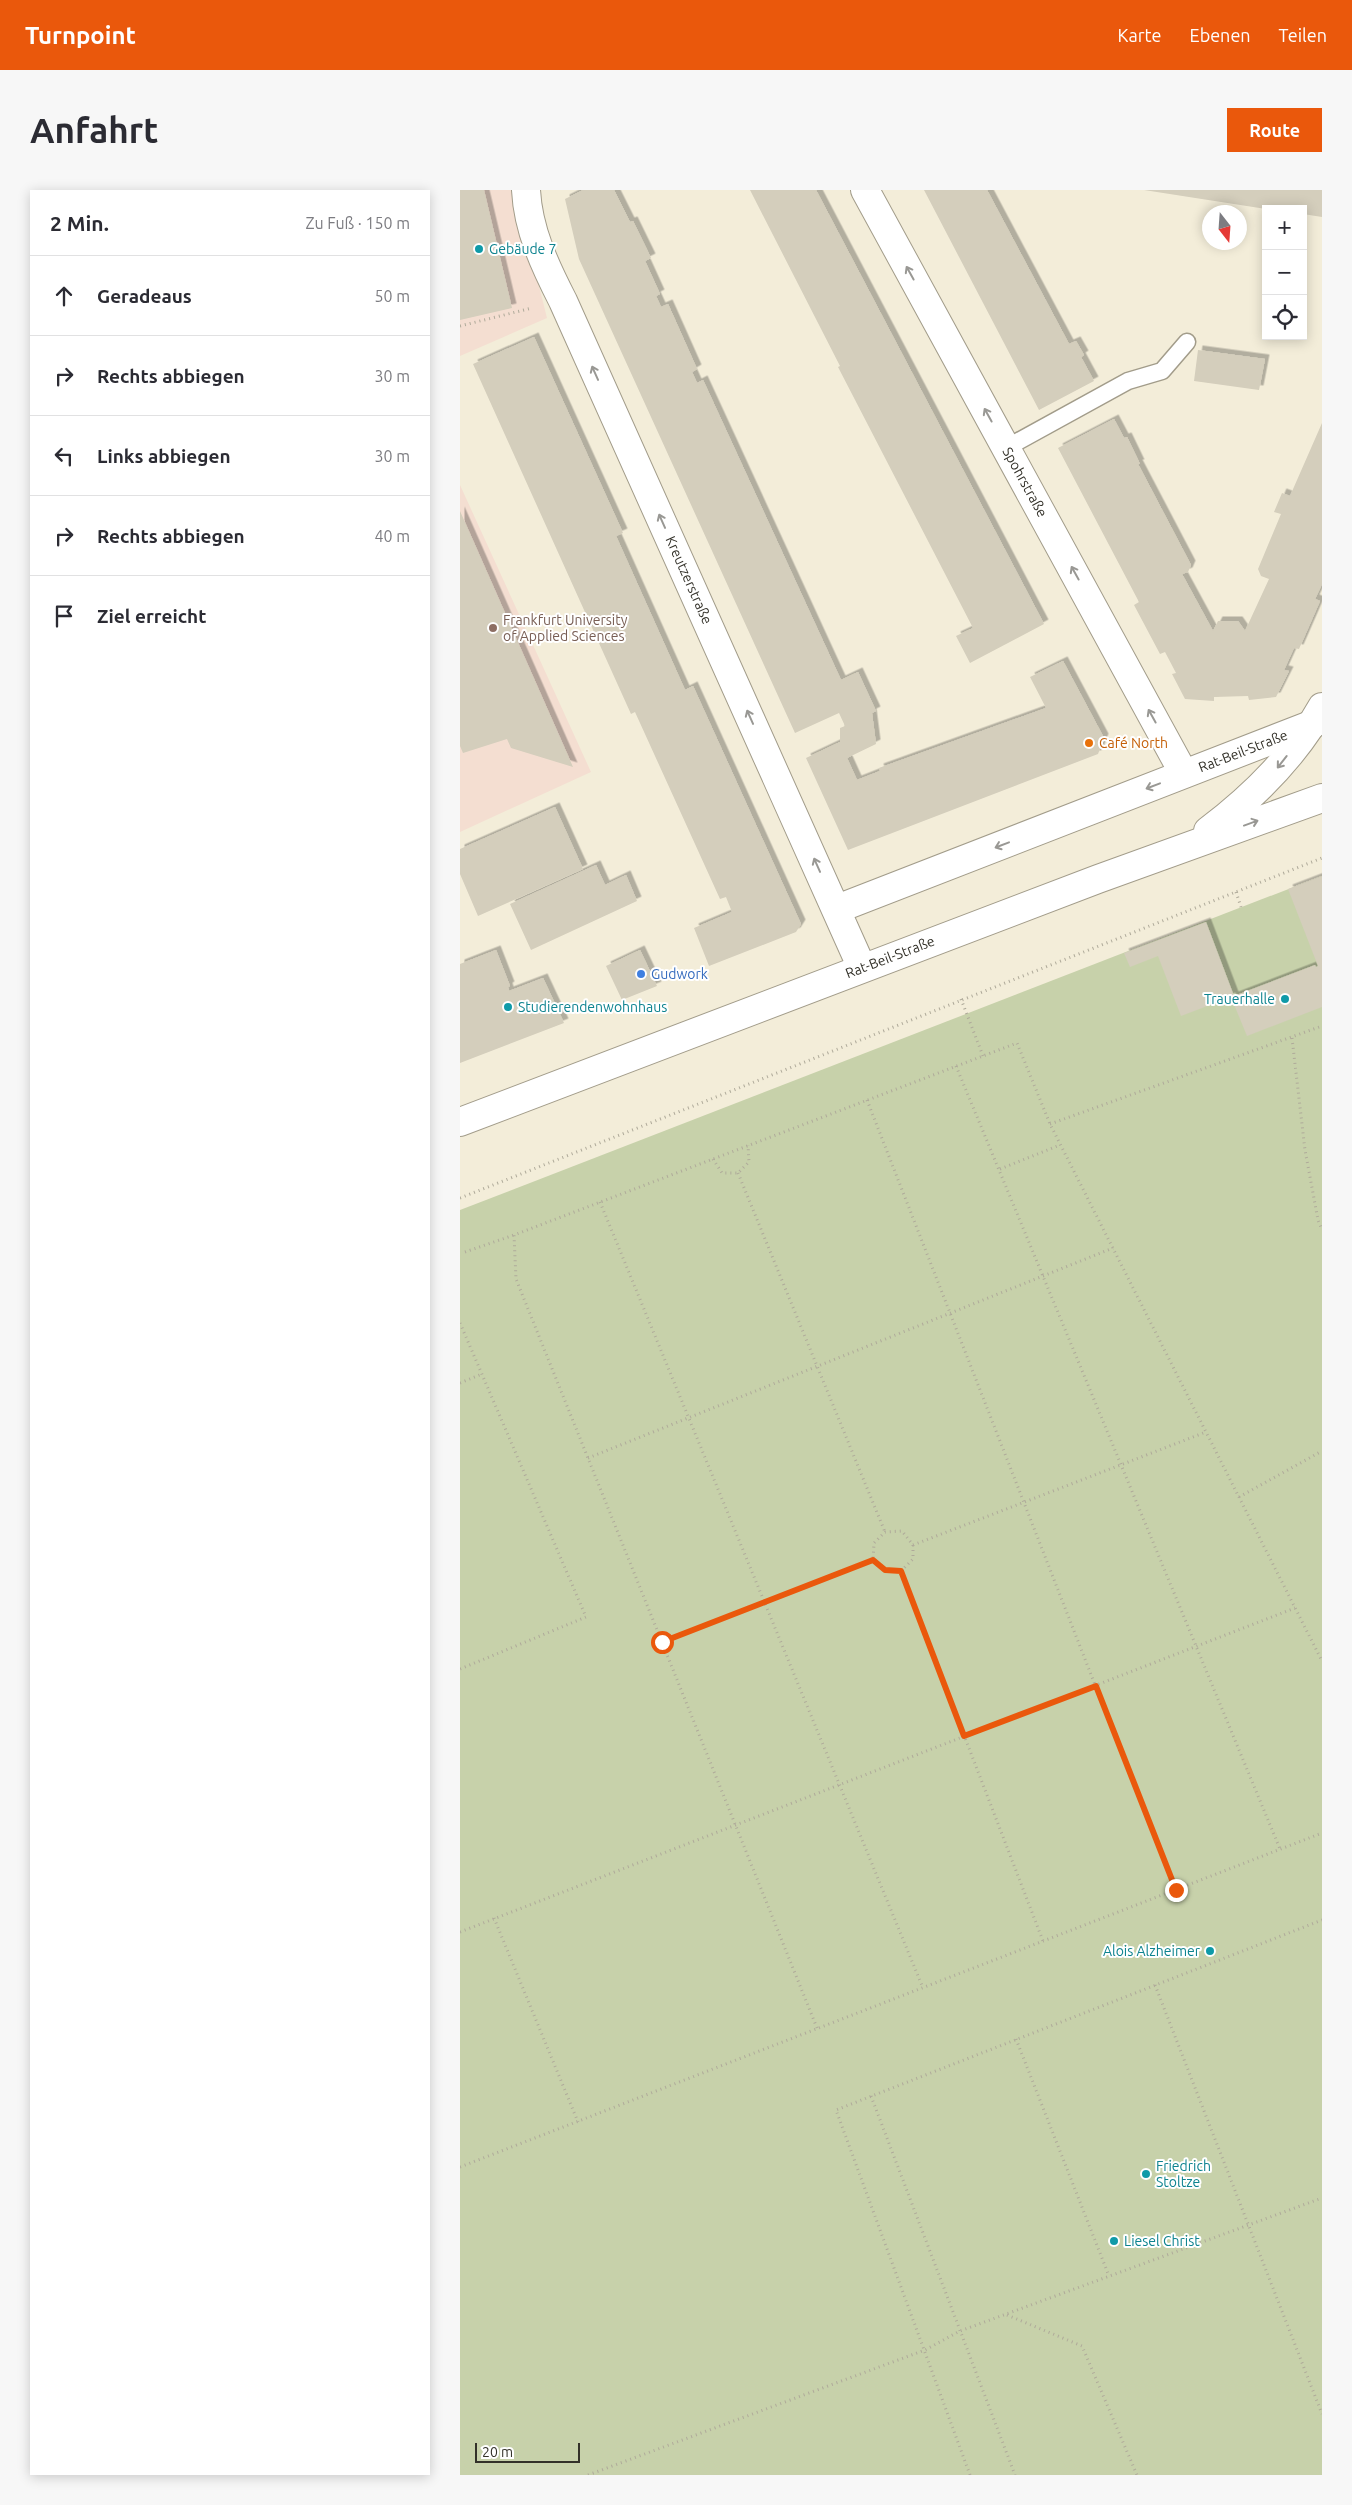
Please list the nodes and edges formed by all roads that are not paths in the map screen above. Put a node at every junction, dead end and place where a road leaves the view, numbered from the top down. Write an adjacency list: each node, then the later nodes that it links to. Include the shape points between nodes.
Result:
1 (526, 190): 9 (street, Kreutzerstraße, one-way to 1, via 541,257 527,206)
2 (865, 190): 4 (street, Spohrstraße, one-way to 2)
3 (1188, 342): 4 (lane, via 1162,371 1128,381)
4 (1006, 448): 6 (street, Spohrstraße, one-way to 4)
5 (1317, 716): 6 (street, Rat-Beil-Straße); 8 (street, one-way to 8, via 1274,773 1235,810)
6 (1184, 774): 9 (street, Rat-Beil-Straße, one-way to 9)
7 (1322, 798): 8 (street, Rat-Beil-Straße, one-way to 7)
8 (1189, 846): 10 (street, Rat-Beil-Straße)
9 (837, 909): 10 (street, Kreutzerstraße)
10 (862, 968): 11 (street, Rat-Beil-Straße)
11 (460, 1122)

